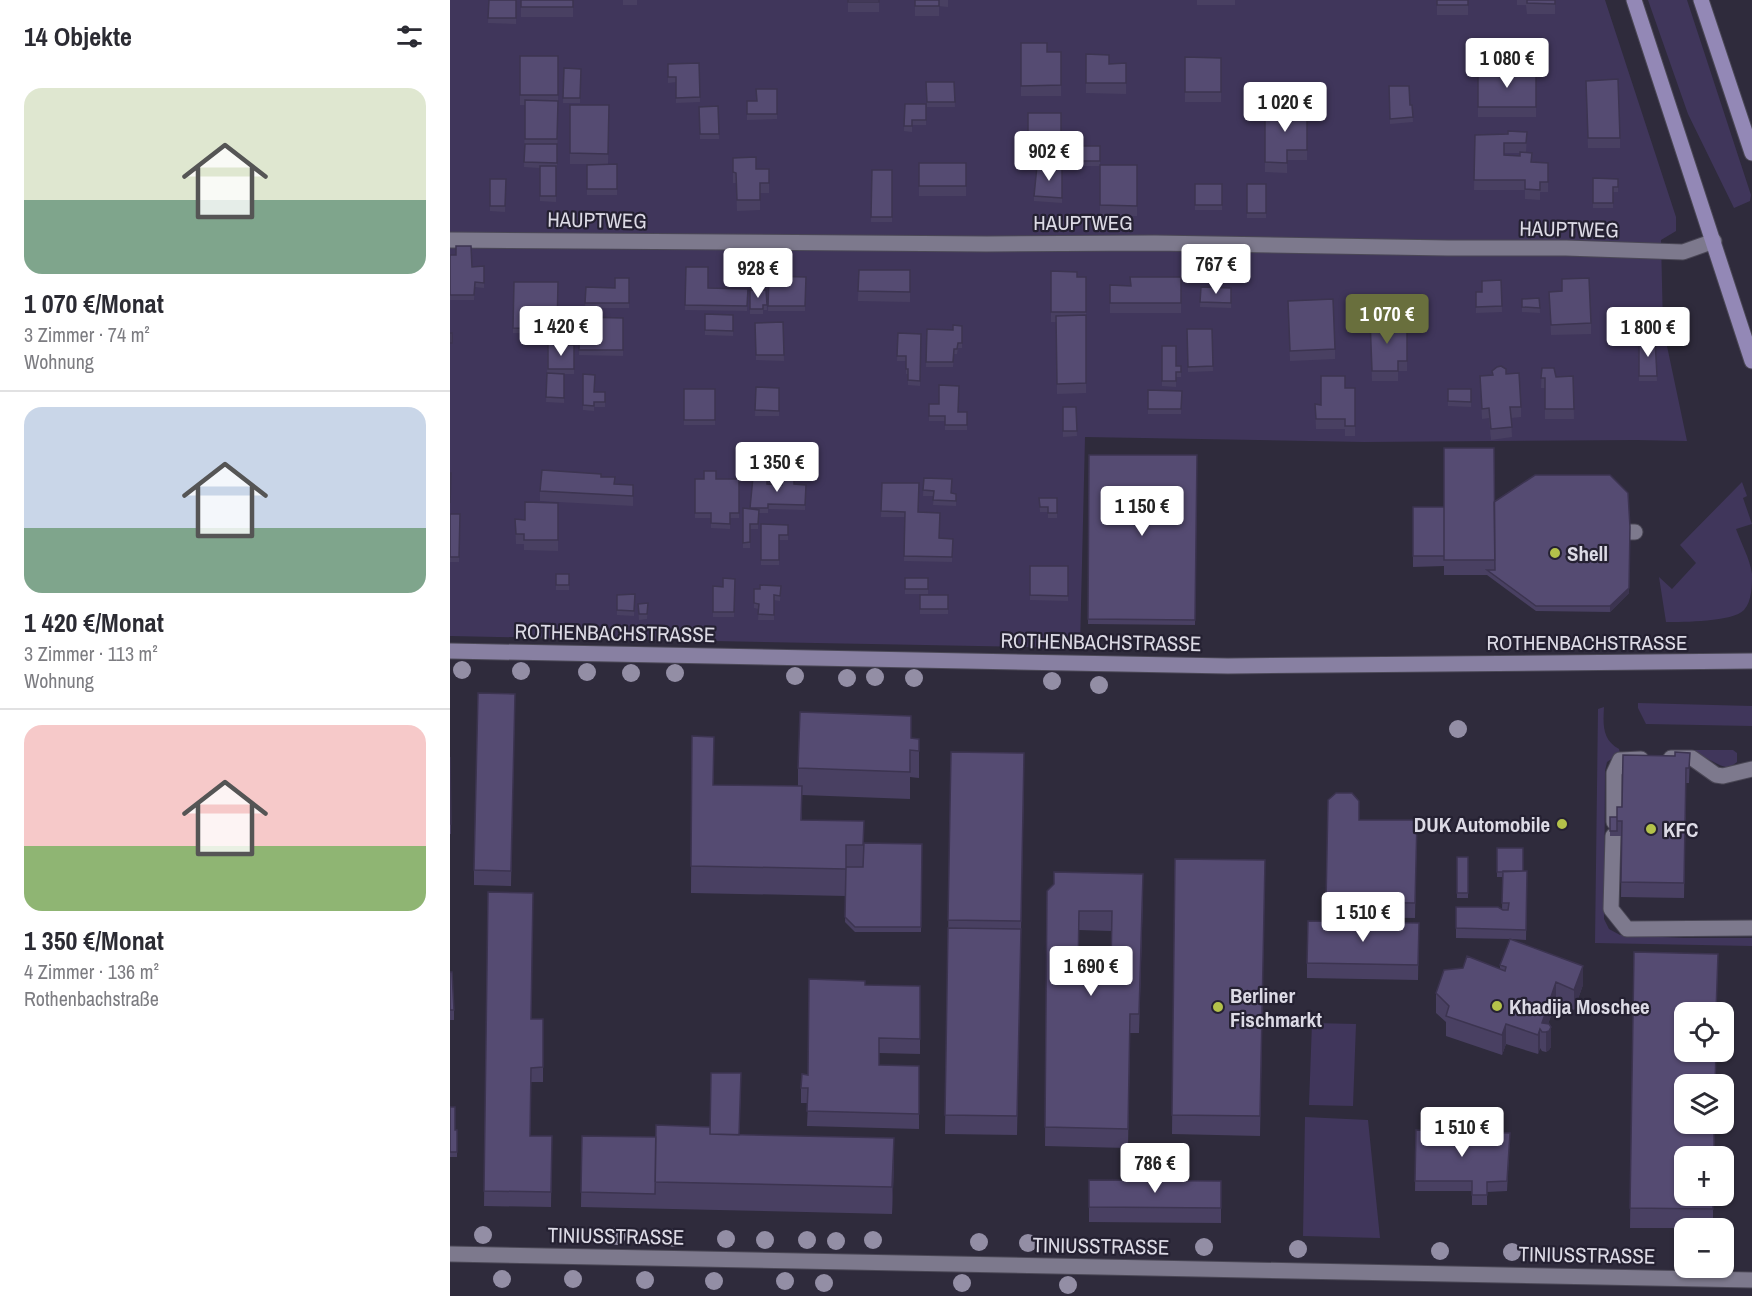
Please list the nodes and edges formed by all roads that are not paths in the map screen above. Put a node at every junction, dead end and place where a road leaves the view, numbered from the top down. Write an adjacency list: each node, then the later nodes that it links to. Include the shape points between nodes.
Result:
1 (1634, 0): 5 (main road)
2 (1701, 0): 3 (main road)
3 (1752, 153)
4 (450, 240): 5 (street, HAUPTWEG, via 1155,243 1683,252)
5 (1714, 241): 6 (main road)
6 (1747, 327): 7 (main road)
7 (1752, 361)
8 (450, 651): 9 (main road, ROTHENBACHSTRASSE, via 1228,666)
9 (1752, 662)
10 (1752, 769): 11 (street, via 1723,776 1692,758 1620,759 1614,773 1611,909 1627,929)
11 (1752, 928)
12 (450, 1254): 13 (street, TINIUSSTRASSE)
13 (1752, 1280)

